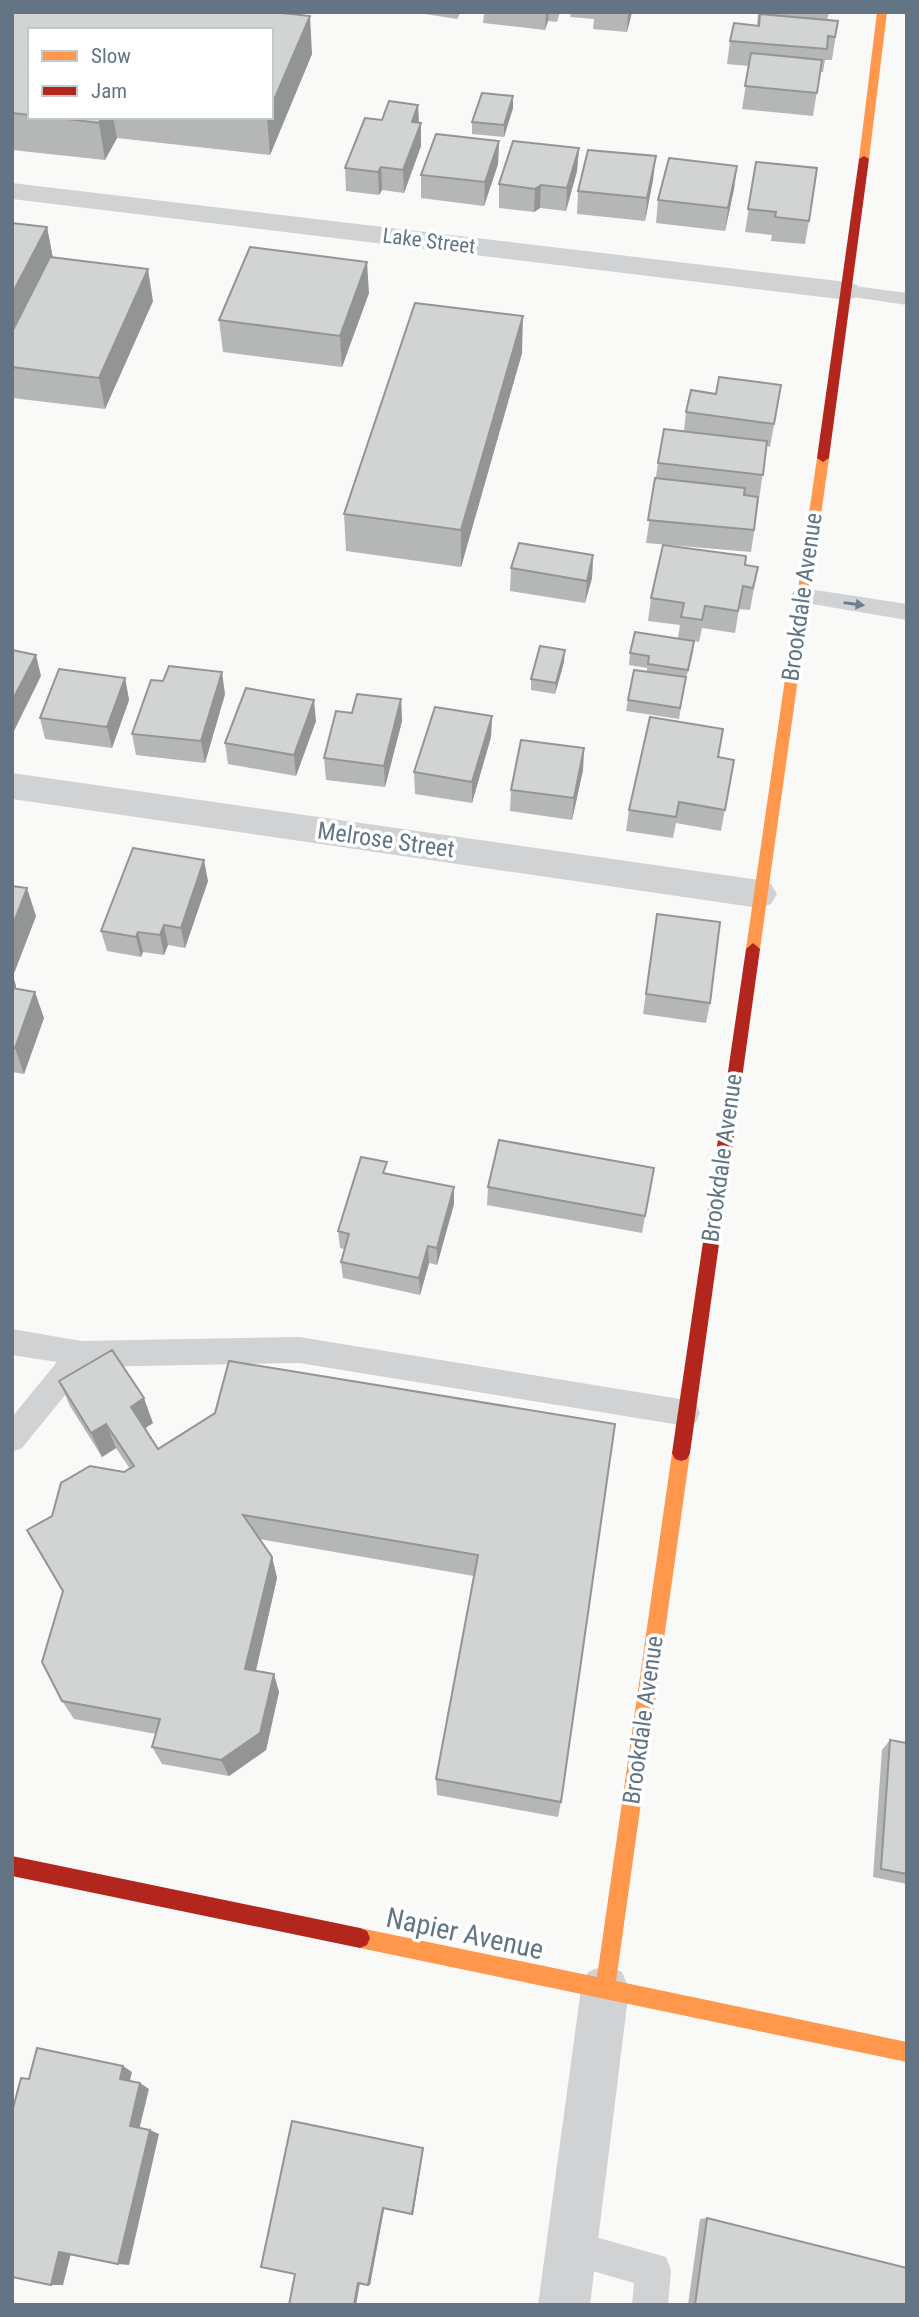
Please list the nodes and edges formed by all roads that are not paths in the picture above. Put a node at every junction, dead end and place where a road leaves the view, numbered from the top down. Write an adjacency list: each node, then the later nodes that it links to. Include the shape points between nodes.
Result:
1 (882, 12): 3 (street, Brookdale Avenue)
2 (12, 191): 3 (street, Lake Street)
3 (847, 291): 4 (lane); 5 (street, Brookdale Avenue)
4 (907, 299)
5 (802, 596): 6 (lane, one-way to 6); 8 (street, Brookdale Avenue)
6 (907, 612)
7 (12, 786): 8 (street, Melrose Street)
8 (759, 894): 11 (street, Brookdale Avenue)
9 (12, 1342): 10 (lane)
10 (80, 1354): 11 (lane, via 299,1350); 12 (lane)
11 (686, 1413): 14 (street, Brookdale Avenue)
12 (12, 1439)
13 (12, 1866): 14 (street, Napier Avenue)
14 (605, 1989): 15 (street, Napier Avenue); 16 (street, Brookdale Avenue)
15 (907, 2052)
16 (571, 2248): 17 (street, Brookdale Avenue); 18 (lane, via 653,2270)
17 (564, 2305)
18 (650, 2305)

